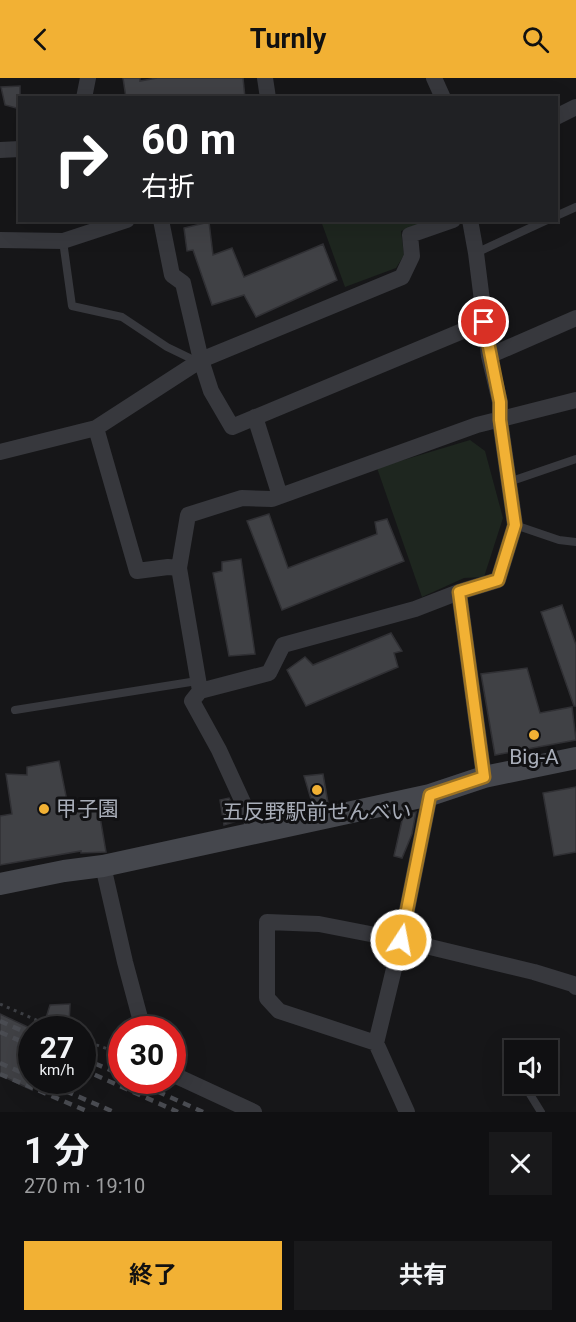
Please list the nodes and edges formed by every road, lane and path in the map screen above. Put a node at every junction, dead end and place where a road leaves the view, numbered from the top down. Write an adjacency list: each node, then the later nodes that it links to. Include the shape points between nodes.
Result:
1 (88, 78): 4 (street)
2 (265, 78): 5 (street)
3 (434, 78): 6 (street)
4 (84, 96)
5 (268, 96)
6 (442, 96)
7 (576, 106): 8 (street)
8 (558, 116)
9 (18, 149): 10 (street)
10 (0, 150)
11 (576, 207): 12 (lane)
12 (558, 215)
13 (117, 222): 18 (street)
14 (161, 222): 24 (street, via 172,275 183,283)
15 (447, 222): 24 (street, via 410,235 412,256 402,277)
16 (470, 222): 20 (street)
17 (543, 222): 20 (lane)
18 (69, 233): 19 (street); 24 (lane, via 72,306 122,317 167,347)
19 (0, 240)
20 (476, 253): 22 (street)
21 (576, 318): 23 (street)
22 (484, 322): 23 (street); 26 (street)
23 (489, 356): 27 (street, via 500,402)
24 (200, 361): 26 (street, via 232,427); 28 (street)
25 (576, 400): 27 (street)
26 (255, 417): 32 (street)
27 (500, 420): 31 (street); 32 (street)
28 (96, 428): 29 (street); 35 (street, via 137,571)
29 (0, 453)
30 (576, 459): 31 (lane)
31 (509, 482): 33 (street)
32 (280, 496): 35 (street, via 242,498 188,515)
33 (515, 525): 34 (lane); 36 (street, via 498,580)
34 (576, 542)
35 (179, 568): 37 (street)
36 (459, 592): 37 (street, via 415,609 283,645 269,673); 40 (street)
37 (198, 686): 38 (lane); 42 (street, via 192,701)
38 (15, 710)
39 (576, 758): 40 (street)
40 (484, 777): 41 (street)
41 (430, 795): 42 (street); 45 (street)
42 (257, 833): 43 (street)
43 (103, 866): 44 (street); 49 (street)
44 (0, 884)
45 (401, 940): 46 (street, via 534,972); 50 (street); 50 (street, via 319,924 267,922 267,998 273,1006)
46 (576, 987)
47 (0, 1004): 48 (path)
48 (27, 1016)
49 (139, 1016)
50 (376, 1043): 54 (street)
51 (186, 1080): 53 (street)
52 (530, 1094): 55 (lane)
53 (254, 1112)
54 (407, 1112)
55 (541, 1112)

